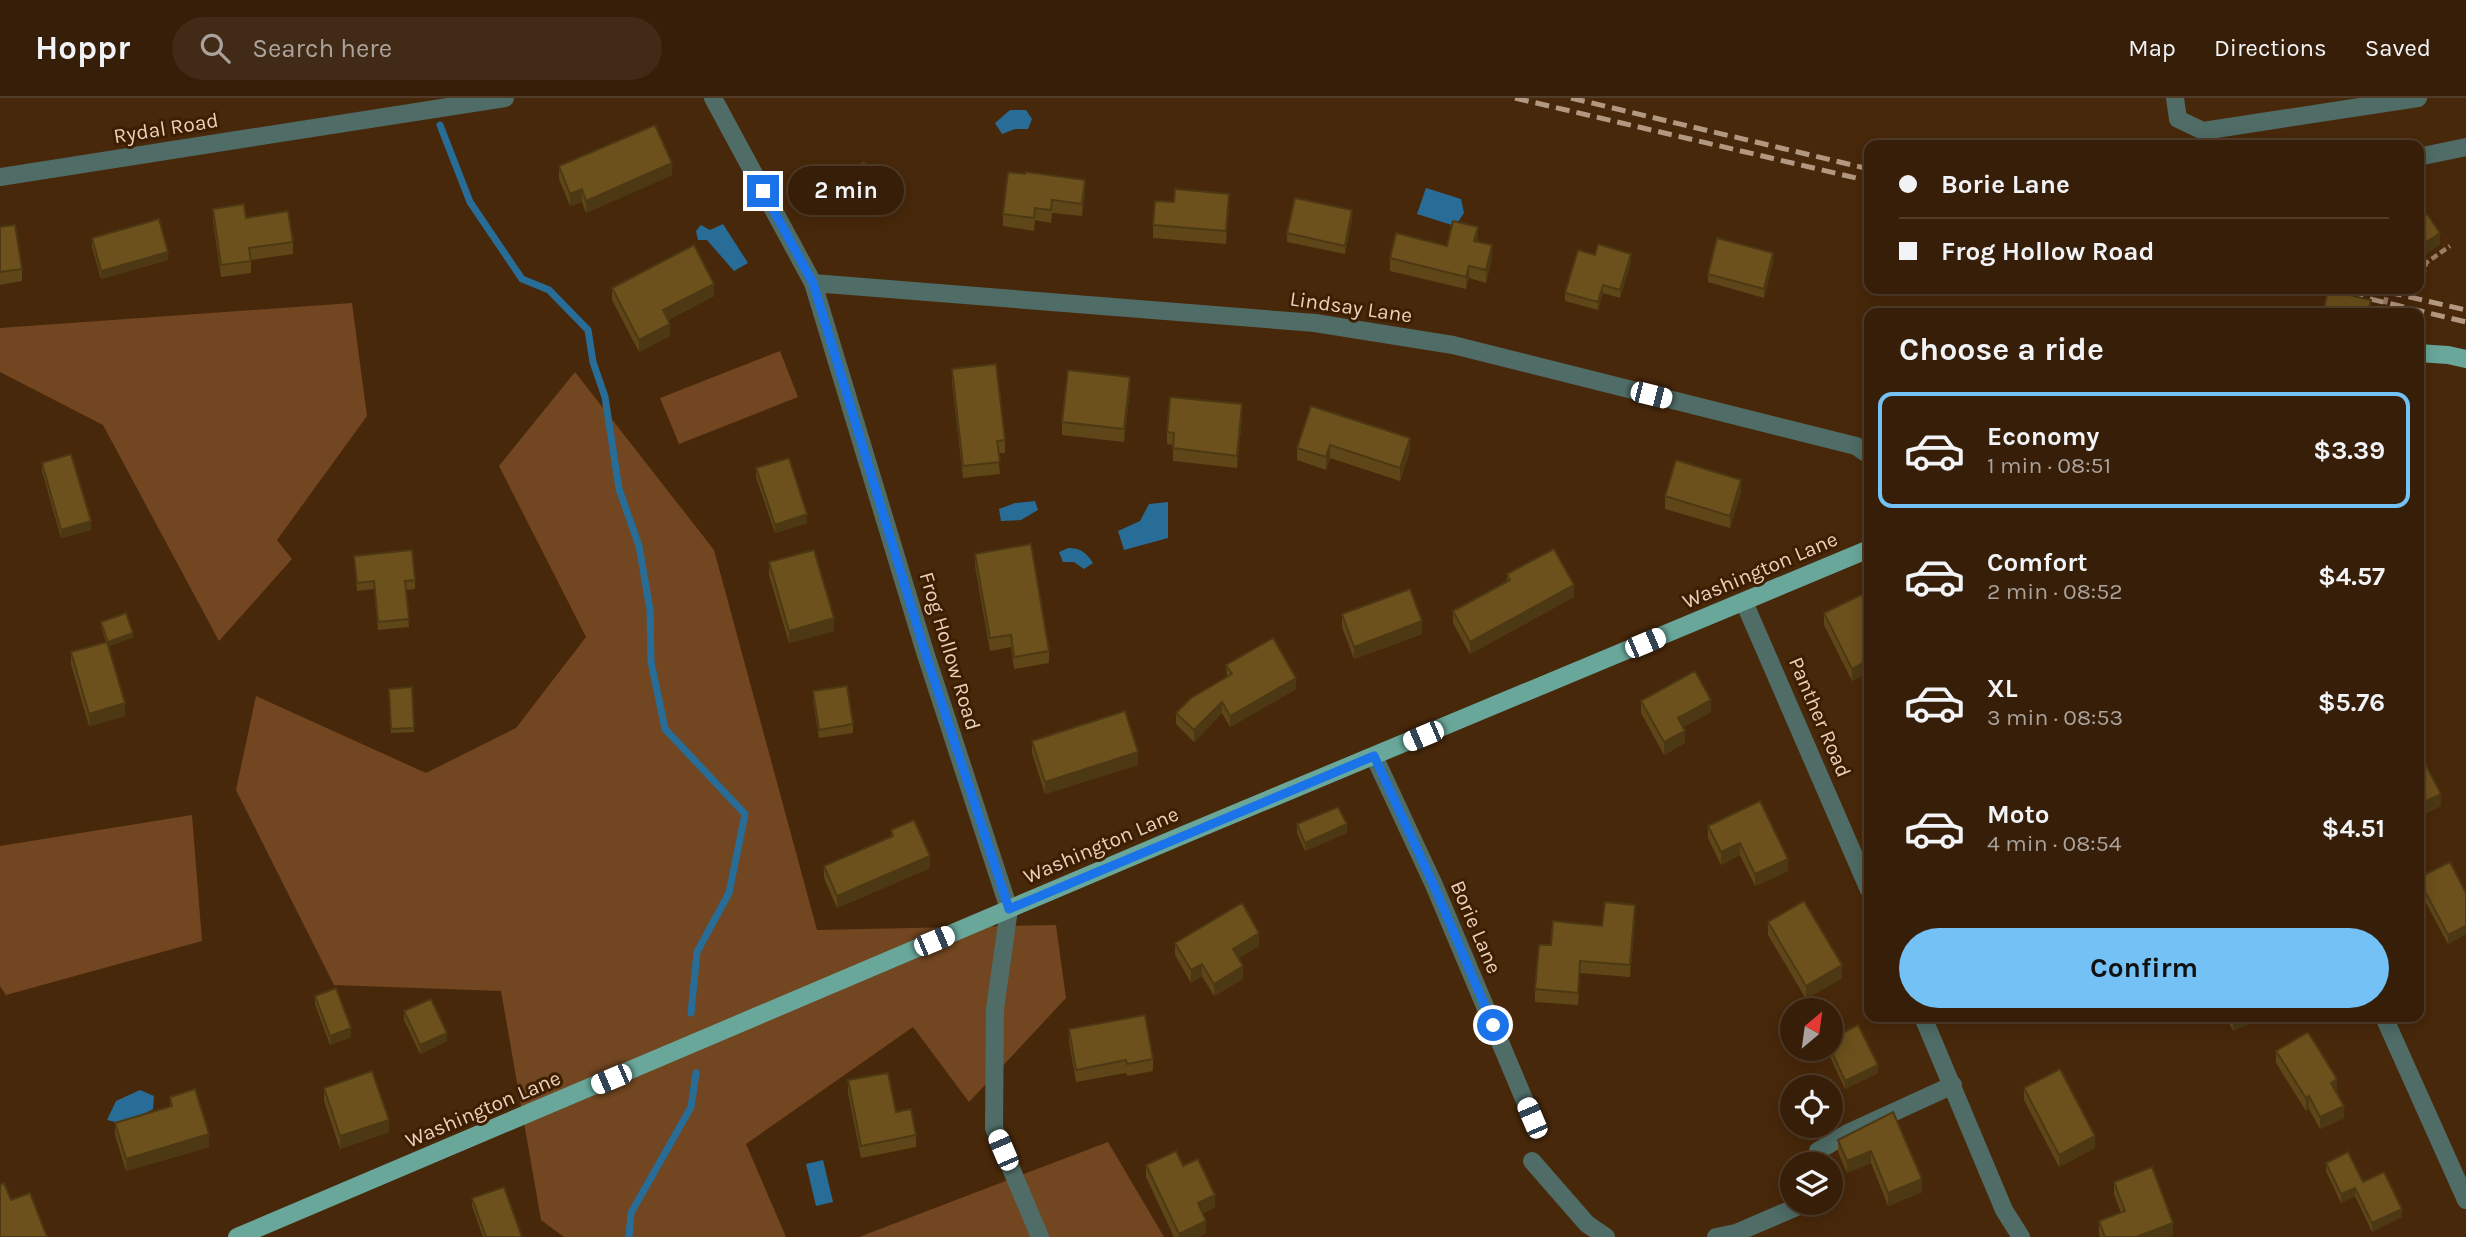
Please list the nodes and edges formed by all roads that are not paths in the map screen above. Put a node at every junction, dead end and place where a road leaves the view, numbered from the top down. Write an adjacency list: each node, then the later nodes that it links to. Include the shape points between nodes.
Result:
1 (505, 98): 7 (street, Rydal Road)
2 (713, 98): 8 (street, Frog Hollow Road)
3 (2175, 98): 4 (street, via 2178,119 2203,131)
4 (2418, 98)
5 (2466, 148): 6 (street)
6 (2424, 156)
7 (0, 177)
8 (813, 283): 11 (street, Lindsay Lane, via 1315,323 1453,345); 16 (street, Frog Hollow Road)
9 (2424, 354): 10 (main road)
10 (2466, 359)
11 (1864, 452)
12 (1864, 551): 13 (main road, Washington Lane)
13 (1744, 602): 14 (main road, Washington Lane); 15 (street, Panther Road)
14 (1374, 756): 16 (main road, Washington Lane); 20 (street, Borie Lane)
15 (1864, 878)
16 (1009, 909): 25 (main road, Washington Lane); 26 (street, Frog Hollow Road, via 995,1009 994,1128)
17 (1925, 1022): 19 (street)
18 (2386, 1022): 23 (street)
19 (1953, 1085): 21 (street, via 1848,1132); 29 (street, via 2004,1210)
20 (1532, 1118)
21 (1818, 1151)
22 (1532, 1161): 27 (street, via 1587,1224)
23 (2466, 1200)
24 (1780, 1214): 28 (street)
25 (237, 1237)
26 (1040, 1237)
27 (1605, 1237)
28 (1716, 1237)
29 (2021, 1237)

